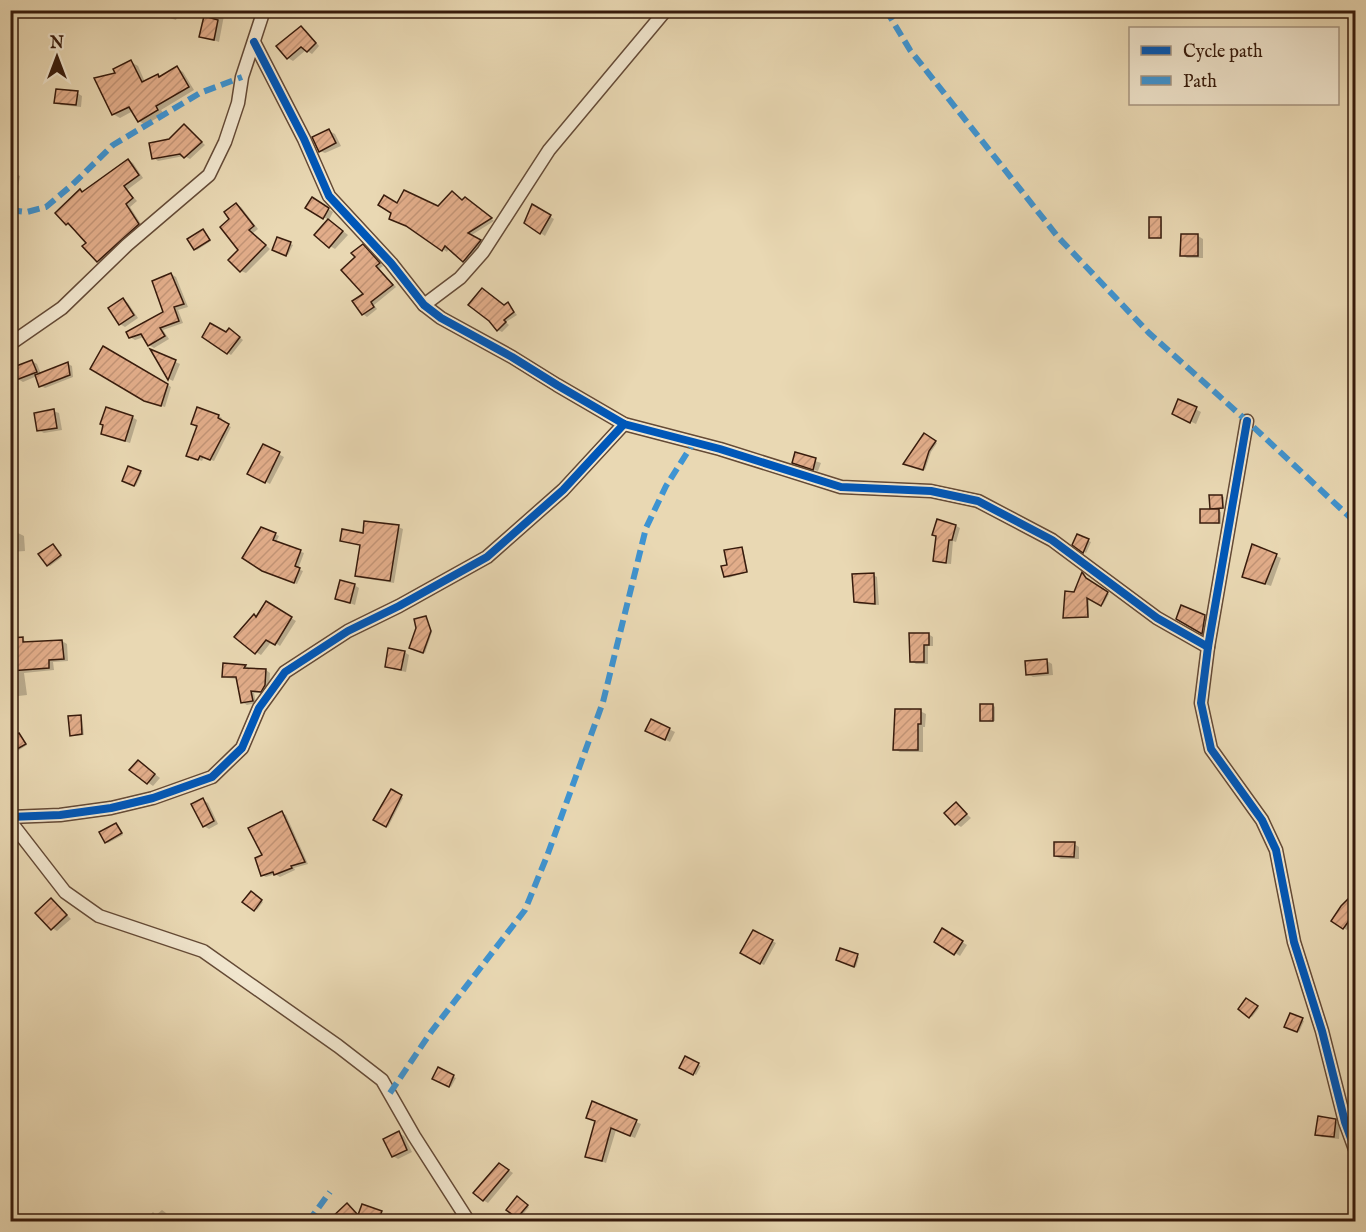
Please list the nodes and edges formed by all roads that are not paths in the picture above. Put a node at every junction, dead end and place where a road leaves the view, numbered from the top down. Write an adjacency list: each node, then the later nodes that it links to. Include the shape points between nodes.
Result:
1 (264, 10): 3 (street)
2 (666, 10): 4 (street, via 549,150 483,252 460,278)
3 (254, 42): 4 (street, via 329,196); 5 (street, via 238,104 209,175 63,308)
4 (424, 305): 7 (street)
5 (10, 344)
6 (1247, 421): 8 (street)
7 (624, 424): 8 (street, via 841,487 931,491 978,501 1052,540 1157,618); 9 (street, via 564,489 487,557 348,631 285,672 259,708 242,748 212,777 111,808)
8 (1208, 647): 10 (street, via 1202,703 1211,749 1262,820 1276,850 1294,942)
9 (10, 819): 11 (street, via 65,892 99,916 203,951 382,1080)
10 (1356, 1152)
11 (469, 1221)

